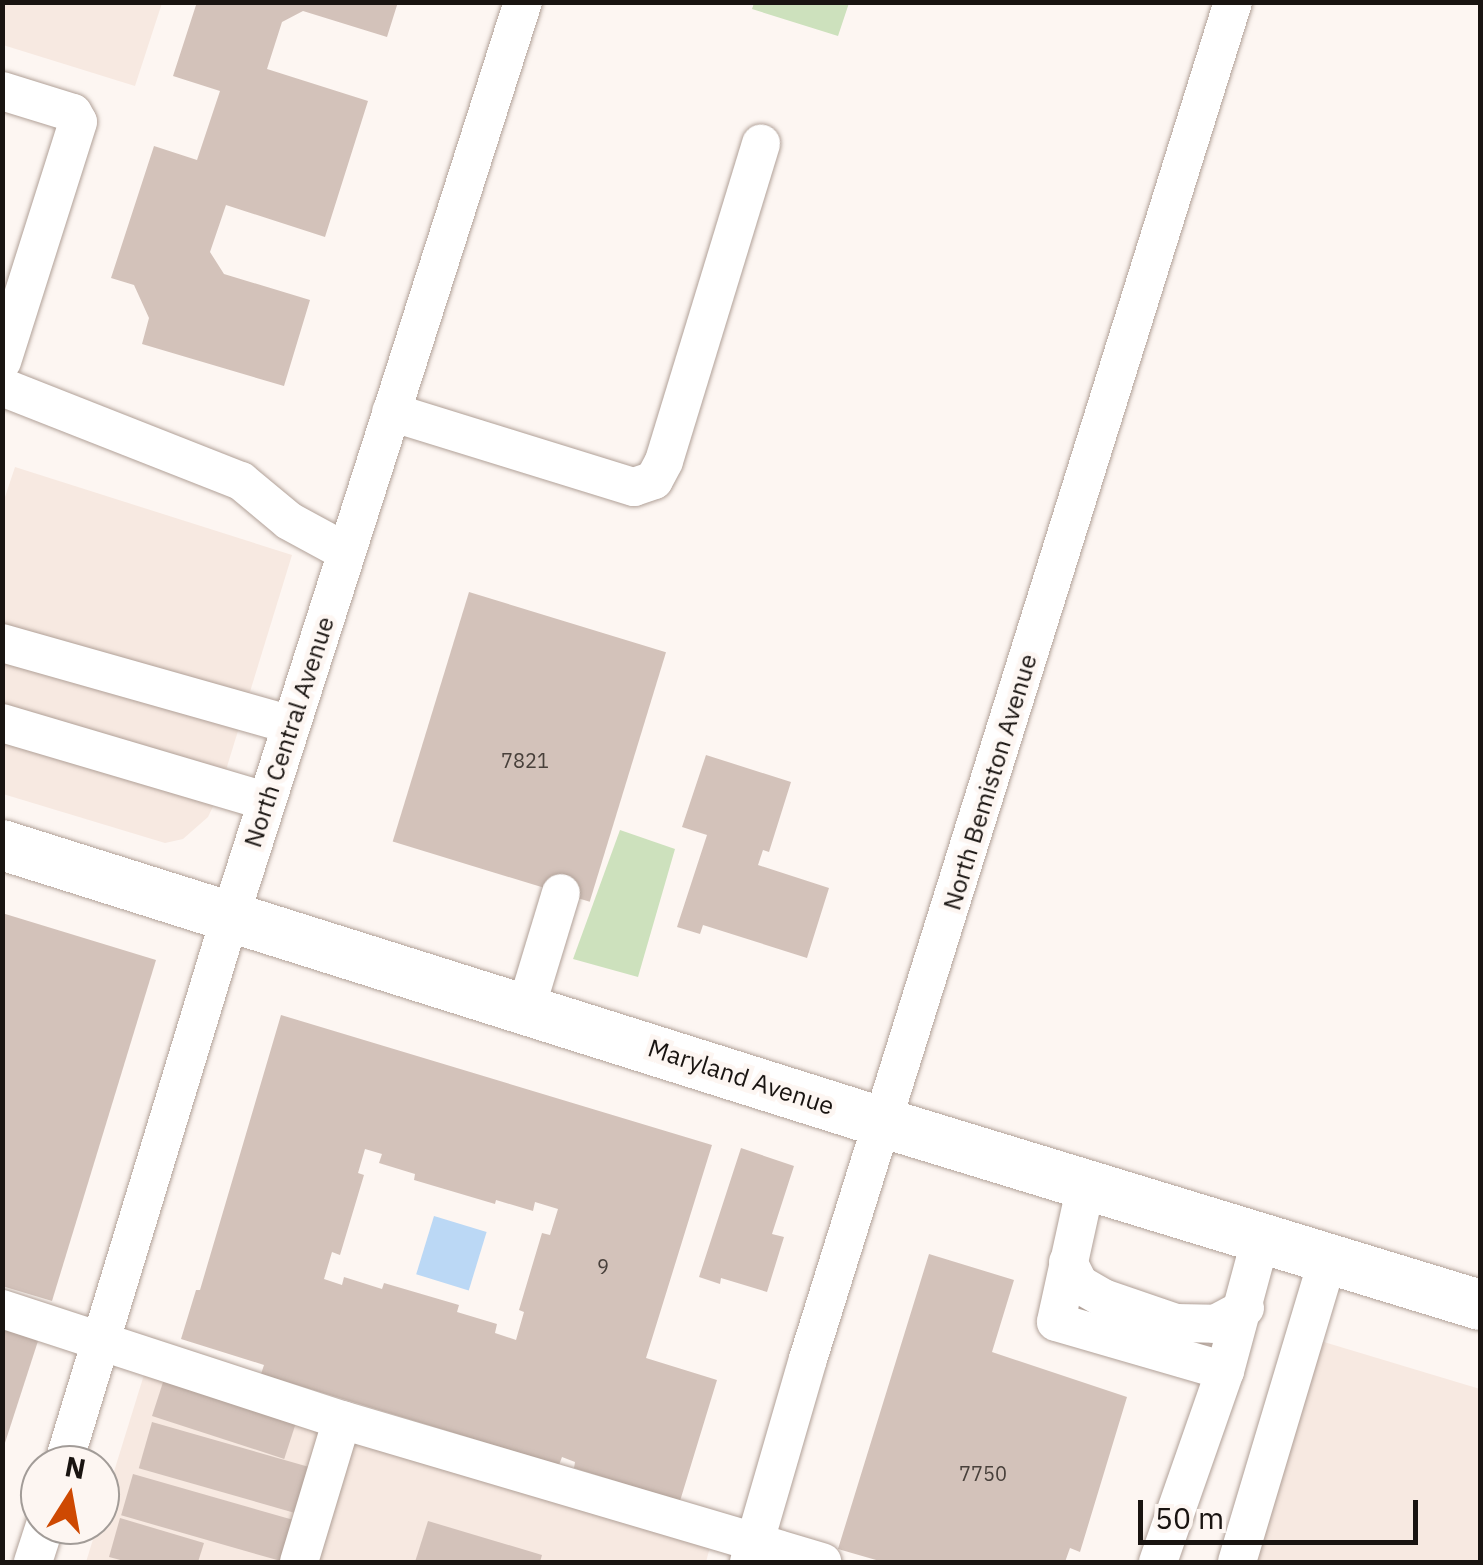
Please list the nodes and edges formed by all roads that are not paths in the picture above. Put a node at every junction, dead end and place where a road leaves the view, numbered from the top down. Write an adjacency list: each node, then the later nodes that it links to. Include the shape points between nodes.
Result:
1 (523, 2): 7 (street, North Central Avenue)
2 (1233, 2): 17 (street, North Bemiston Avenue)
3 (2, 91): 5 (street, via 73,113 78,122)
4 (761, 143): 7 (street, via 654,480 634,487)
5 (2, 361)
6 (2, 387): 8 (street, via 240,481 289,522)
7 (392, 412): 8 (street, North Central Avenue)
8 (346, 552): 11 (street, North Central Avenue)
9 (2, 643): 11 (street)
10 (2, 723): 12 (street)
11 (291, 725): 12 (street, North Central Avenue)
12 (266, 802): 15 (street, North Central Avenue)
13 (2, 845): 15 (main road, Maryland Avenue)
14 (561, 894): 16 (street)
15 (230, 914): 16 (main road, Maryland Avenue); 25 (street, North Central Avenue)
16 (526, 1008): 17 (main road, Maryland Avenue)
17 (884, 1123): 18 (main road, Maryland Avenue); 29 (street, North Bemiston Avenue)
18 (1086, 1185): 19 (main road, Maryland Avenue); 21 (street)
19 (1261, 1238): 20 (main road, Maryland Avenue); 24 (street)
20 (1328, 1259): 22 (main road, Maryland Avenue); 33 (street)
21 (1068, 1262): 24 (street, via 1079,1284 1103,1298 1176,1323 1215,1324); 26 (street, via 1056,1322)
22 (1480, 1305)
23 (2, 1308): 25 (street)
24 (1244, 1308): 26 (street)
25 (100, 1339): 27 (street); 28 (street, North Central Avenue)
26 (1225, 1371): 32 (street)
27 (342, 1420): 29 (street); 30 (street)
28 (68, 1445)
29 (752, 1552): 31 (street)
30 (300, 1562)
31 (822, 1562)
32 (1158, 1562)
33 (1237, 1562)

